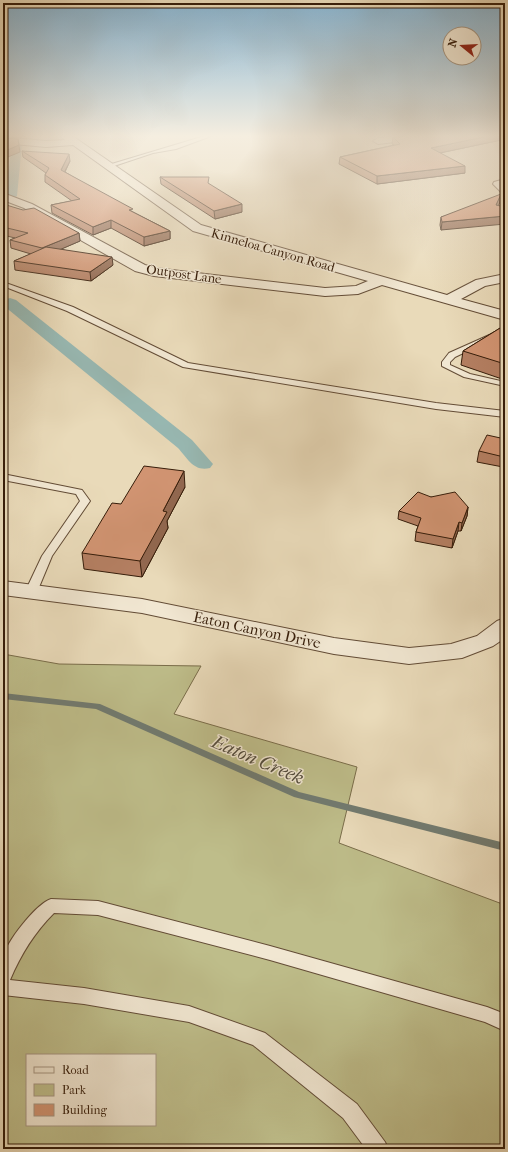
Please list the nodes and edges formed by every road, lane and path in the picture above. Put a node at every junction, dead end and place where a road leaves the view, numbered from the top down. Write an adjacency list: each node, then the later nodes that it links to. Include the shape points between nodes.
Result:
1 (141, 189): 4 (street, Kinneloa Canyon Road, via 197,228)
2 (3, 196): 4 (street, Outpost Lane, via 28,206 140,268 154,272 325,292 358,290)
3 (505, 278): 6 (street, via 481,283)
4 (381, 281): 6 (street, Kinneloa Canyon Road)
5 (3, 284): 10 (lane, via 70,309 186,365 436,406)
6 (448, 300): 7 (street, Kinneloa Canyon Road)
7 (505, 316)
8 (505, 330): 9 (lane, via 452,355 446,362 446,366 464,374)
9 (505, 384)
10 (505, 414)
11 (3, 477): 13 (lane, via 79,492 85,502 47,556)
12 (3, 588): 13 (street, Eaton Canyon Drive)
13 (31, 592): 14 (street, Eaton Canyon Drive, via 142,606 334,646 409,656 453,652 486,641)
14 (505, 626)
15 (3, 976): 17 (lane, via 9,960 29,927 51,906 98,908 270,953 487,1015)
16 (3, 987): 18 (lane, via 84,996 189,1014 259,1039 350,1111)
17 (505, 1023)
18 (378, 1149)

